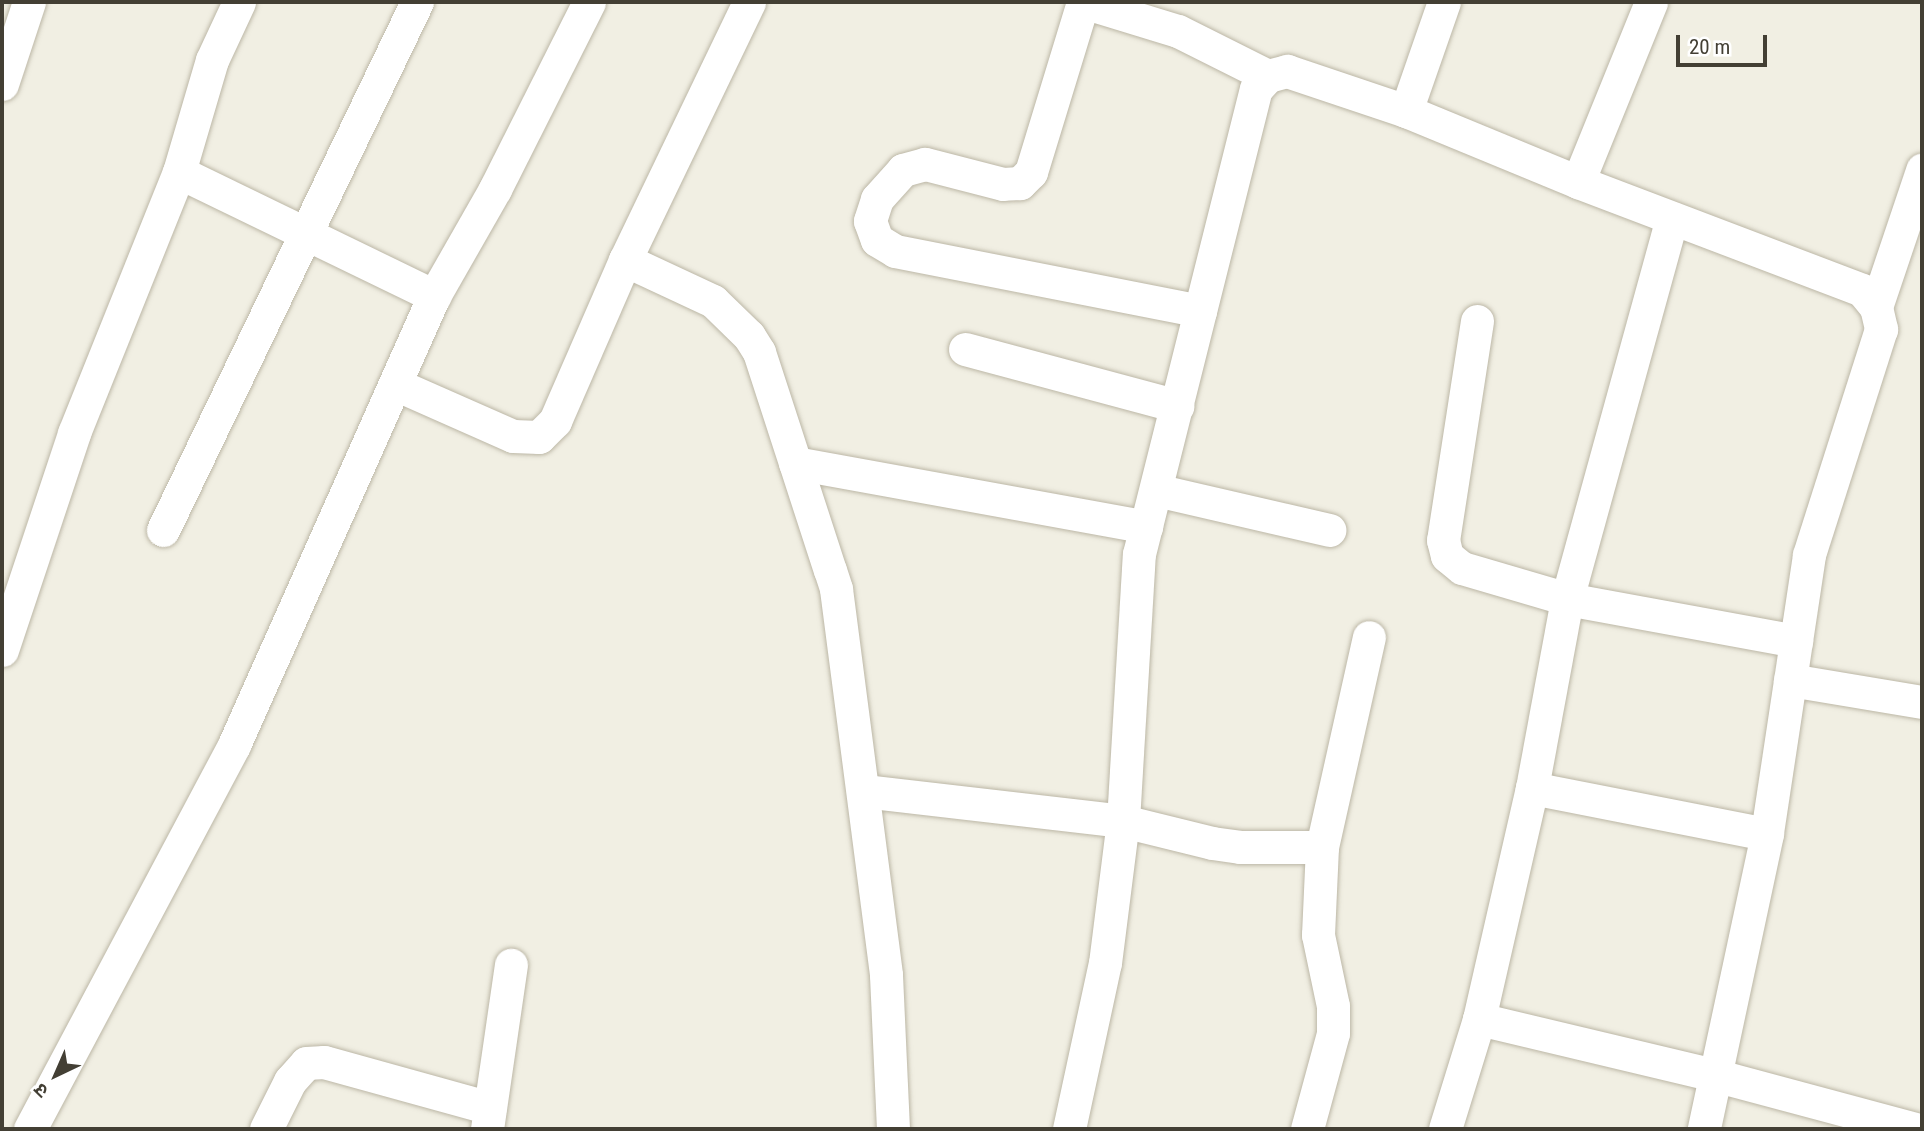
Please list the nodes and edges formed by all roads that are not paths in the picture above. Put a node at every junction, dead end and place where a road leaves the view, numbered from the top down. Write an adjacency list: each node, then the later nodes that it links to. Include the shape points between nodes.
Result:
1 (29, 2): 10 (street)
2 (239, 2): 13 (street, via 212,60)
3 (417, 2): 16 (street)
4 (589, 2): 18 (street, via 495,189)
5 (749, 2): 17 (street)
6 (1083, 2): 9 (street, via 1178,31); 20 (street, via 1031,172 1020,183 1003,184 925,164 903,170 877,200 870,220 877,240 895,251)
7 (1444, 2): 11 (street)
8 (1651, 2): 14 (street)
9 (1268, 76): 11 (street, via 1287,71); 20 (street, via 1256,89)
10 (2, 84)
11 (1406, 111): 14 (street)
12 (1922, 170): 19 (street)
13 (179, 172): 16 (street); 33 (street, via 74,433)
14 (1578, 182): 15 (street)
15 (1672, 218): 19 (street, via 1863,290); 30 (street)
16 (305, 233): 18 (street); 28 (street)
17 (625, 260): 23 (street, via 555,421 539,437 513,436); 25 (street, via 713,301 749,336 759,352)
18 (434, 296): 23 (street)
19 (1876, 307): 32 (street, via 1881,329 1809,555)
20 (1200, 311): 24 (street)
21 (1477, 321): 30 (street, via 1443,540 1447,556 1462,568)
22 (965, 349): 24 (street)
23 (396, 384): 45 (street, via 234,745)
24 (1177, 406): 26 (street)
25 (795, 463): 27 (street); 37 (street, via 836,589)
26 (1156, 490): 27 (street); 29 (street)
27 (1146, 527): 38 (street, via 1139,554)
28 (163, 530)
29 (1329, 530)
30 (1567, 598): 32 (street); 36 (street)
31 (1369, 637): 40 (street)
32 (1796, 641): 34 (street)
33 (2, 650)
34 (1790, 680): 35 (street); 39 (street)
35 (1922, 702)
36 (1532, 788): 39 (street); 42 (street)
37 (863, 791): 38 (street); 47 (street, via 886,975)
38 (1123, 821): 40 (street, via 1240,847); 48 (street, via 1105,963)
39 (1768, 834): 43 (street)
40 (1322, 847): 49 (street, via 1318,935 1333,1006 1333,1033)
41 (511, 965): 44 (street)
42 (1479, 1019): 43 (street); 50 (street)
43 (1718, 1076): 51 (street); 52 (street)
44 (488, 1119): 46 (street, via 324,1062 306,1063 290,1081)
45 (30, 1129)
46 (266, 1129)
47 (893, 1129)
48 (1069, 1129)
49 (1307, 1129)
50 (1445, 1129)
51 (1704, 1129)
52 (1916, 1129)

